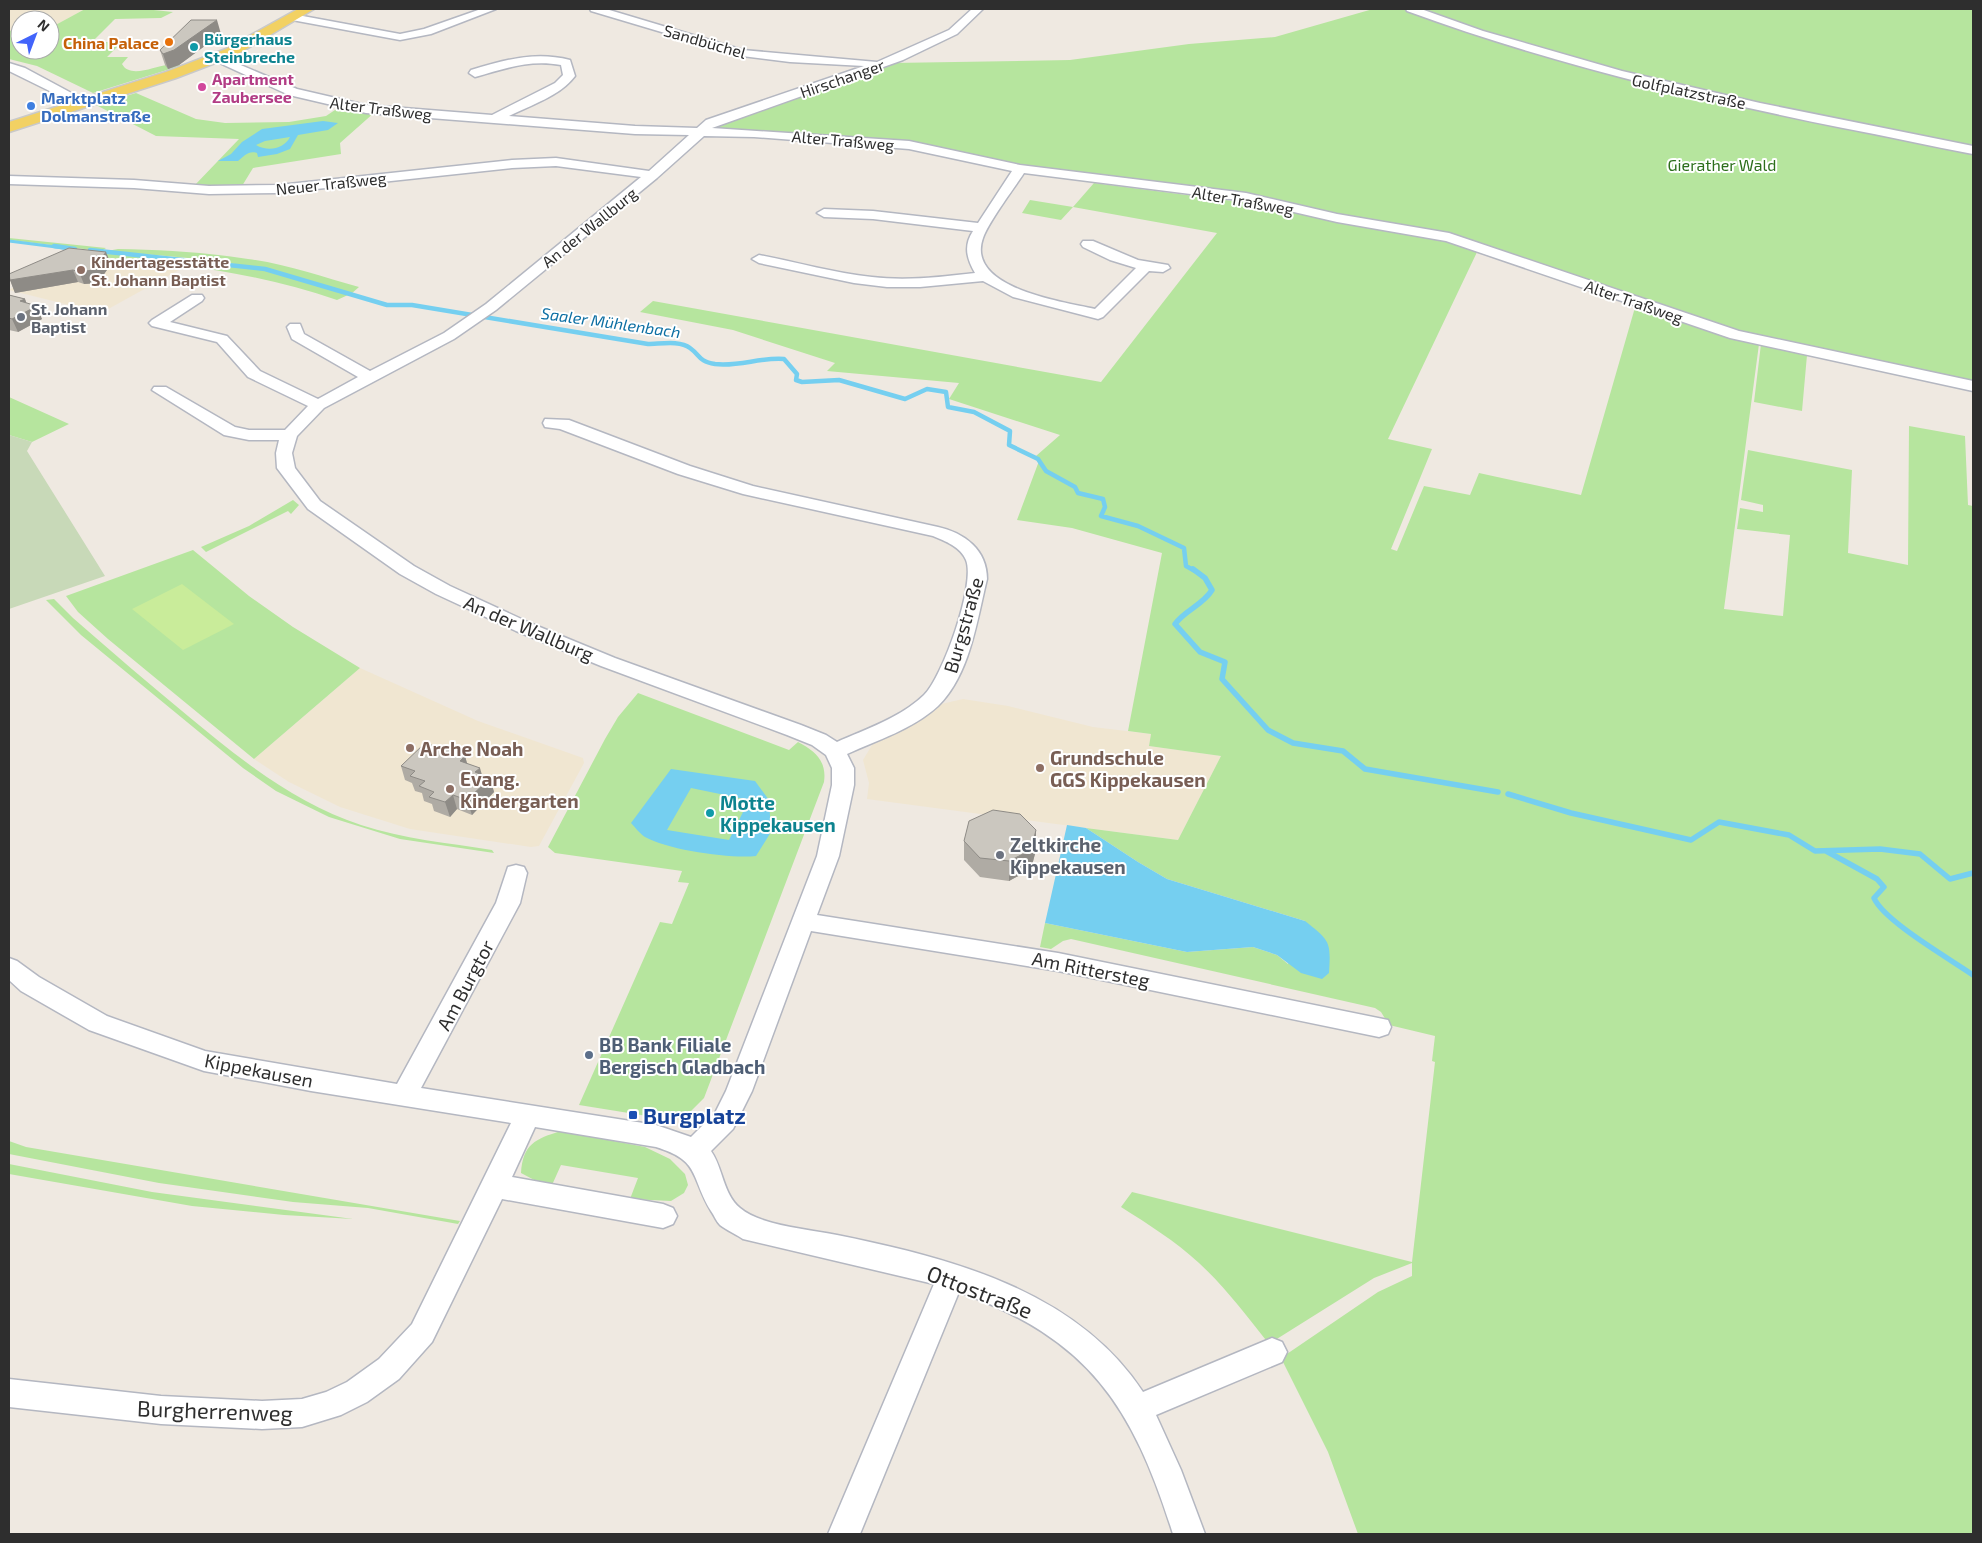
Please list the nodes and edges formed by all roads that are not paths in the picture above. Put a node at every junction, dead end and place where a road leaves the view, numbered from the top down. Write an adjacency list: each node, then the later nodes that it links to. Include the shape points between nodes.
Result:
1 (307, 9): 6 (main road)
2 (491, 9): 6 (street, via 426,32 400,37)
3 (595, 9): 8 (street, Sandbüchel, via 742,53)
4 (978, 9): 8 (street, Hirschanger, via 954,32 900,58)
5 (1411, 9): 15 (street, Golfplatzstraße, via 1594,69)
6 (292, 17): 7 (main road)
7 (217, 58): 11 (main road); 12 (street, Alter Traßweg, via 293,92 336,104)
8 (877, 64): 14 (street, Hirschanger, via 710,123)
9 (9, 67): 11 (street)
10 (475, 72): 12 (street, via 520,58 566,62 569,76 559,86)
11 (84, 103): 13 (main road)
12 (494, 119): 14 (street, Alter Traßweg)
13 (9, 127)
14 (699, 132): 16 (street, Alter Traßweg, via 909,145); 17 (street, An der Wallburg)
15 (1973, 150)
16 (1020, 169): 20 (street); 29 (street, Alter Traßweg, via 1246,197 1362,223 1449,237 1735,335)
17 (652, 175): 18 (street, Neuer Traßweg, via 556,162 279,189 209,190); 28 (street, An der Wallburg, via 488,309 449,336)
18 (9, 180)
19 (824, 213): 20 (street, via 873,215)
20 (982, 228): 25 (street, via 975,240 973,255)
21 (1088, 244): 23 (street, via 1115,258)
22 (759, 259): 25 (street, via 854,280 916,283)
23 (1146, 267): 24 (street); 25 (street, via 1098,314 1018,294 998,286)
24 (1163, 268)
25 (985, 276)
26 (197, 298): 31 (street, via 157,323 222,339 254,374)
27 (294, 327): 28 (street, via 297,336)
28 (369, 376): 31 (street, An der Wallburg)
29 (1973, 386)
30 (160, 390): 33 (street, via 230,431 249,435)
31 (318, 405): 33 (street, An der Wallburg)
32 (551, 423): 34 (street, Burgstraße, via 563,424 684,470 749,490 922,527 952,537 968,548 979,567 978,579 942,690 918,710)
33 (289, 435): 34 (street, An der Wallburg, via 284,453 286,468 314,505 407,570 523,627 608,662 794,730)
34 (835, 751): 36 (street, via 843,768 843,785 828,856)
35 (516, 873): 39 (street, Am Burgtor, via 508,903)
36 (802, 921): 38 (street, Am Rittersteg, via 1058,962); 41 (street, via 739,1090 724,1120)
37 (9, 967): 39 (street, Kippekausen, via 30,984 98,1022 204,1060 310,1081)
38 (1378, 1027)
39 (405, 1094): 40 (street, Kippekausen)
40 (528, 1115): 41 (street, via 656,1136); 42 (street, Burgherrenweg)
41 (694, 1151): 44 (street, Ottostraße, via 703,1161 713,1190 729,1216 753,1230)
42 (495, 1186): 43 (street); 46 (street, Burgherrenweg, via 422,1333 389,1369 357,1392 330,1405 302,1413 218,1414 88,1403)
43 (663, 1216)
44 (952, 1275): 47 (street, Ottostraße, via 1043,1315 1080,1340 1109,1369); 48 (street)
45 (1272, 1352): 47 (street)
46 (9, 1392)
47 (1137, 1408): 49 (street, Ottostraße, via 1178,1497)
48 (844, 1534)
49 (1189, 1534)

